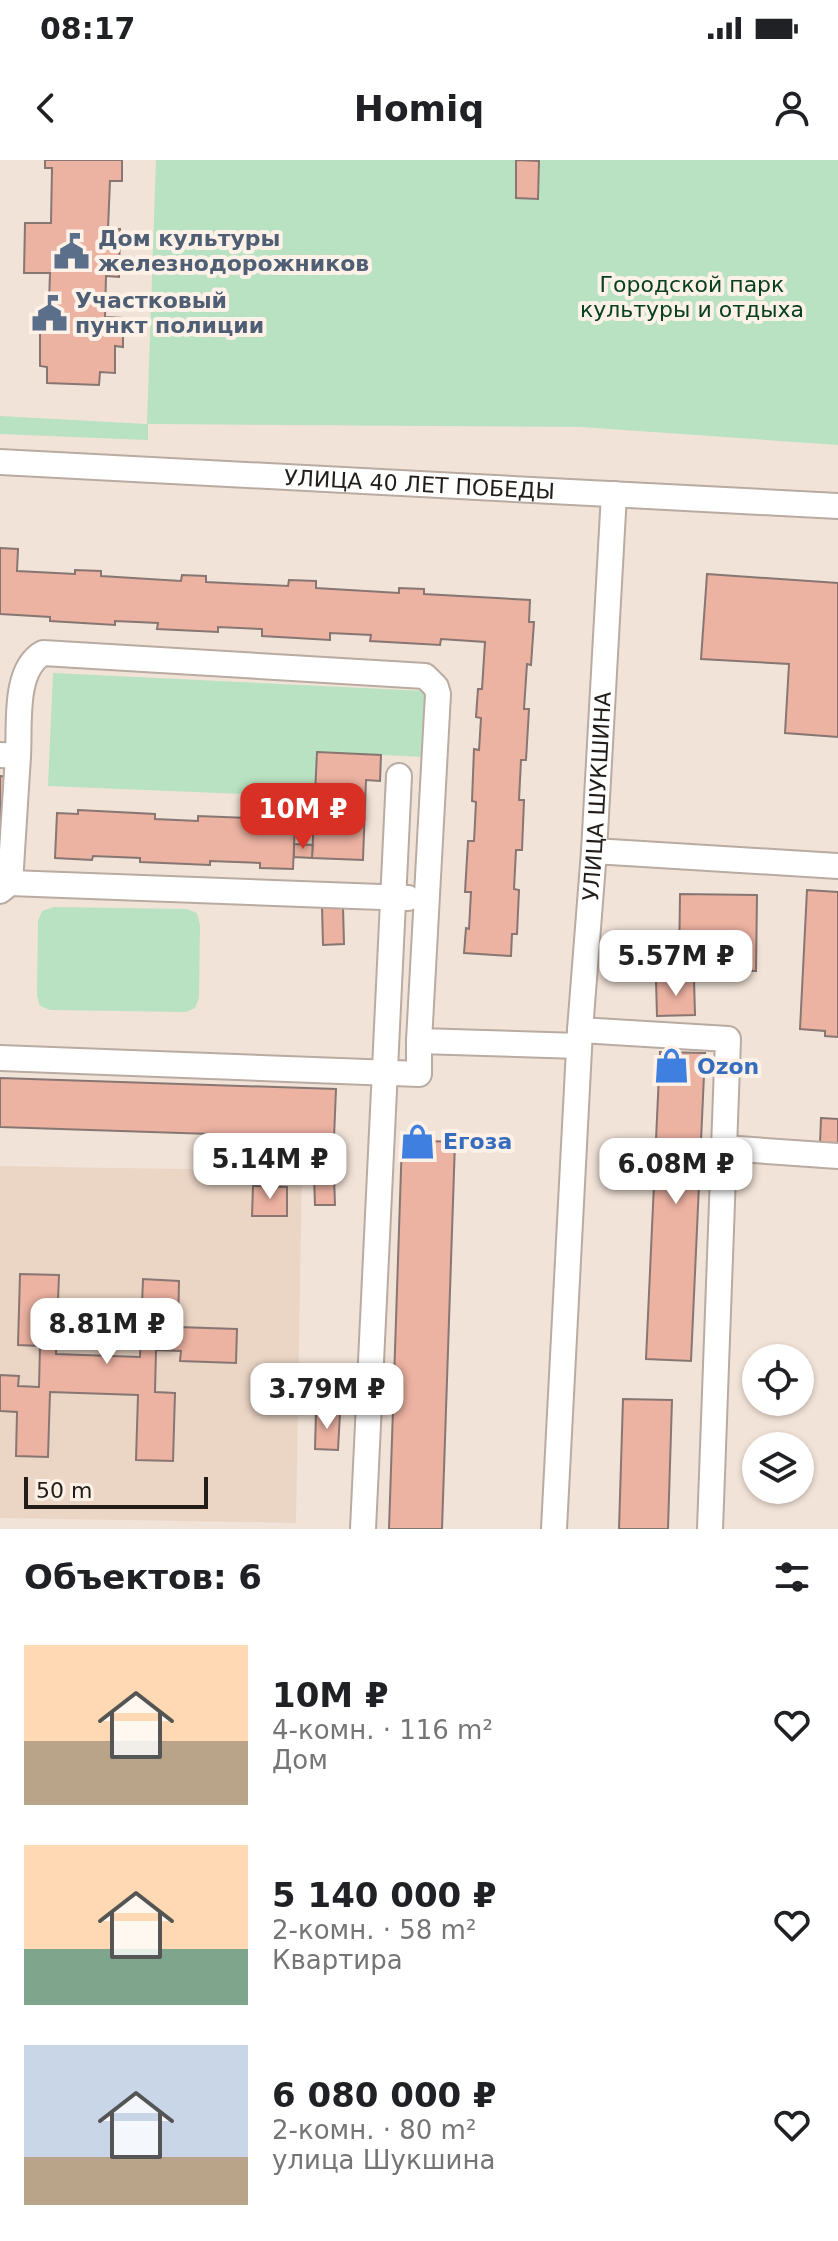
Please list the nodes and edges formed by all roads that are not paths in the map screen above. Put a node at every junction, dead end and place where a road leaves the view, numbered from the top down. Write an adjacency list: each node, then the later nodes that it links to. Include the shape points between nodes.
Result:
1 (0, 462): 2 (street, УЛИЦА 40 ЛЕТ ПОБЕДЫ)
2 (614, 494): 3 (street, УЛИЦА 40 ЛЕТ ПОБЕДЫ); 6 (street, УЛИЦА ШУКШИНА)
3 (838, 506)
4 (9, 755): 8 (street); 10 (street, via 23,678 29,664 43,653 425,676 438,694)
5 (399, 776): 9 (street)
6 (594, 851): 7 (street); 11 (street, УЛИЦА ШУКШИНА)
7 (838, 866)
8 (5, 887): 9 (street)
9 (393, 898): 10 (street); 14 (street)
10 (426, 899): 12 (street)
11 (580, 1038): 12 (street); 15 (street, via 728,1039); 18 (street, УЛИЦА ШУКШИНА)
12 (419, 1041): 14 (street, via 419,1074)
13 (0, 1058): 14 (street)
14 (385, 1072): 17 (street)
15 (724, 1148): 16 (street); 19 (street)
16 (838, 1156)
17 (363, 1529)
18 (554, 1529)
19 (710, 1529)

